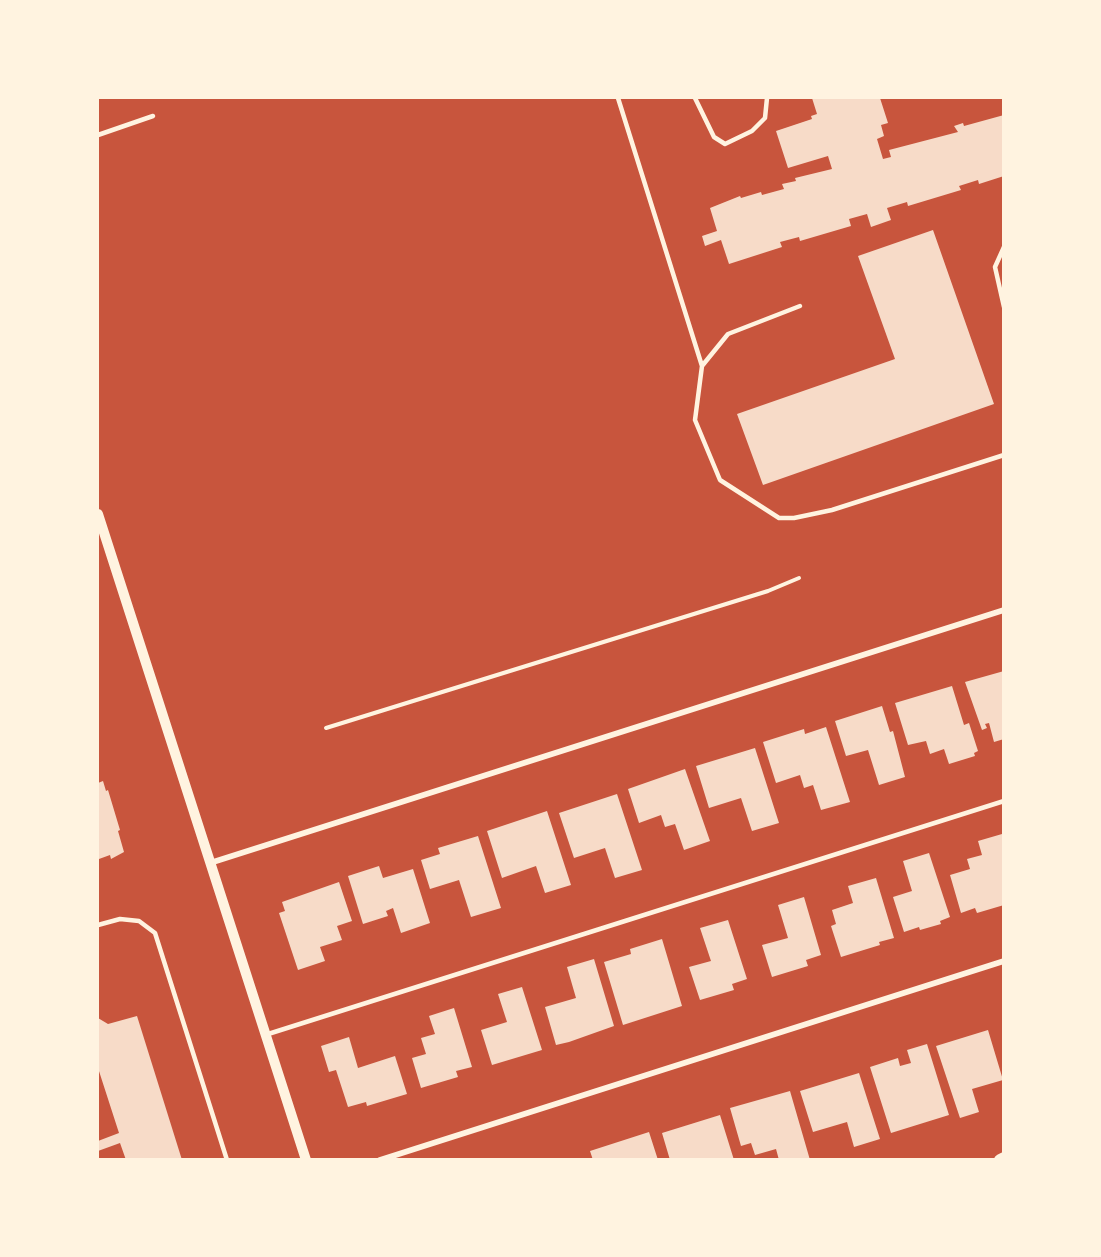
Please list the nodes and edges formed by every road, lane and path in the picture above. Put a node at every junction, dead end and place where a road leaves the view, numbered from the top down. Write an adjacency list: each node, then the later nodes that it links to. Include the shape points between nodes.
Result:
1 (618, 98): 9 (lane)
2 (696, 98): 3 (lane, via 714,137 725,144 752,131 765,118)
3 (767, 98)
4 (153, 116): 5 (lane)
5 (98, 135)
6 (1004, 248): 8 (lane, via 994,267)
7 (800, 306): 9 (lane, via 728,334)
8 (1004, 307)
9 (702, 366): 10 (lane, via 695,420 720,480 779,518 832,510)
10 (1004, 455)
11 (98, 514): 16 (street)
12 (799, 578): 14 (path, via 768,591)
13 (1004, 610): 16 (street)
14 (326, 728)
15 (1004, 801): 19 (lane)
16 (210, 863): 19 (street)
17 (98, 926): 20 (lane, via 120,919 139,921 155,933)
18 (1004, 961): 22 (street)
19 (266, 1035): 21 (street)
20 (226, 1160)
21 (306, 1160)
22 (380, 1160)

